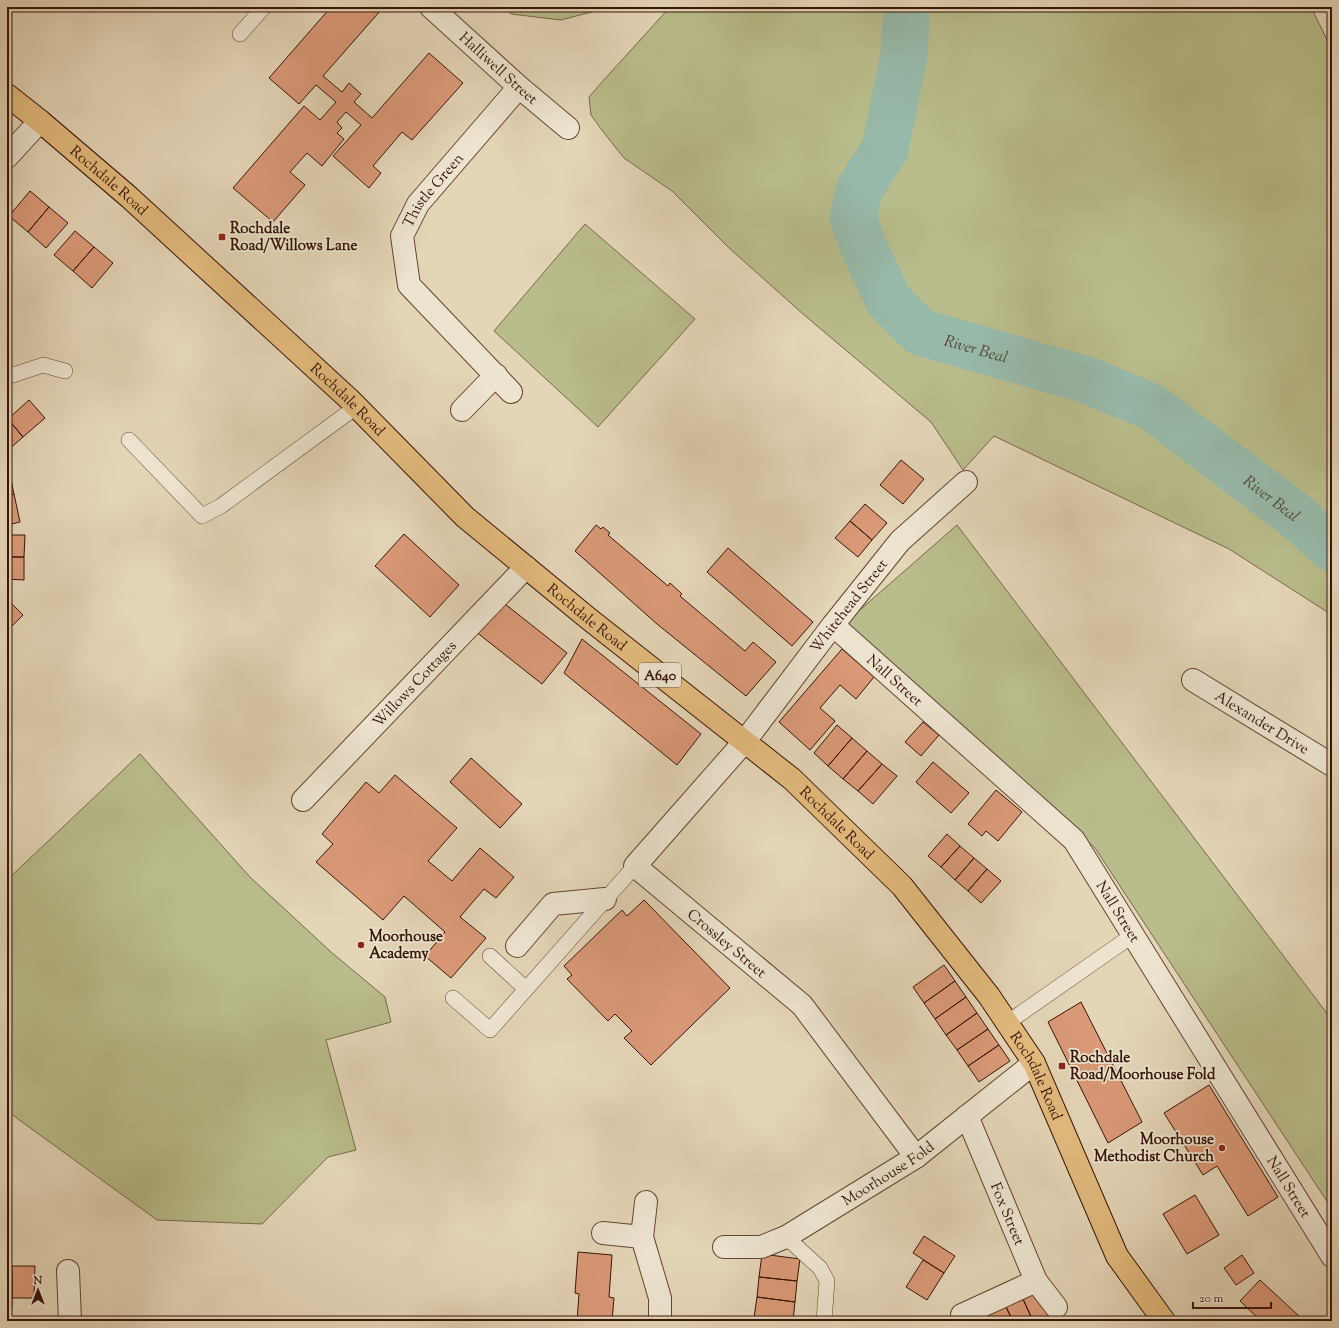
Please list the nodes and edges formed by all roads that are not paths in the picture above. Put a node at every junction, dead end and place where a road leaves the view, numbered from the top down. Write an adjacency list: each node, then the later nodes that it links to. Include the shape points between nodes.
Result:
1 (264, 7): 3 (lane)
2 (431, 7): 4 (street, Halliwell Street)
3 (240, 34)
4 (519, 87): 7 (street, Halliwell Street); 10 (street, Thistle Green, via 418,204 402,236 409,285)
5 (7, 95): 6 (main road, Rochdale Road / A640)
6 (40, 121): 8 (street); 13 (main road, Rochdale Road / A640, via 129,197)
7 (568, 128)
8 (7, 157)
9 (65, 371): 11 (lane, via 43,365)
10 (496, 375): 12 (street, Thistle Green); 14 (street)
11 (7, 377)
12 (511, 392)
13 (356, 407): 15 (lane, via 221,506 202,516); 17 (main road, Rochdale Road / A640, via 465,517)
14 (462, 410)
15 (129, 440)
16 (966, 482): 18 (street, Whitehead Street, via 900,541)
17 (526, 567): 20 (main road, Rochdale Road / A640); 22 (street, Willows Cottages)
18 (833, 625): 20 (street, Whitehead Street); 25 (street, Nall Street, via 1074,840)
19 (1193, 680): 21 (street, Alexander Drive)
20 (745, 741): 23 (street); 30 (main road, Rochdale Road / A640, via 792,778 902,886 989,996)
21 (1332, 765)
22 (303, 800)
23 (635, 866): 24 (lane); 33 (street, Crossley Street, via 802,1005)
24 (605, 899): 26 (street, via 553,904); 28 (lane)
25 (1133, 935): 30 (lane); 39 (street, Nall Street)
26 (517, 946)
27 (490, 956): 28 (lane)
28 (526, 989): 29 (lane, via 490,1030)
29 (453, 998)
30 (1007, 1023): 31 (main road, Rochdale Road / A640)
31 (1034, 1063): 32 (street, Moorhouse Fold); 47 (main road, Rochdale Road / A640, via 1117,1256)
32 (967, 1116): 33 (street, Moorhouse Fold); 41 (street, Fox Street)
33 (916, 1157): 37 (street, Moorhouse Fold)
34 (646, 1202): 36 (street)
35 (603, 1233): 36 (street)
36 (642, 1237): 45 (street, via 660,1298)
37 (786, 1237): 38 (street, Moorhouse Fold, via 761,1247); 46 (lane, via 820,1268 827,1281)
38 (724, 1247)
39 (1332, 1256)
40 (68, 1272): 44 (street)
41 (1036, 1281): 42 (street, Fox Street); 43 (street)
42 (1056, 1307)
43 (962, 1315)
44 (70, 1321)
45 (660, 1321)
46 (824, 1321)
47 (1164, 1321)

